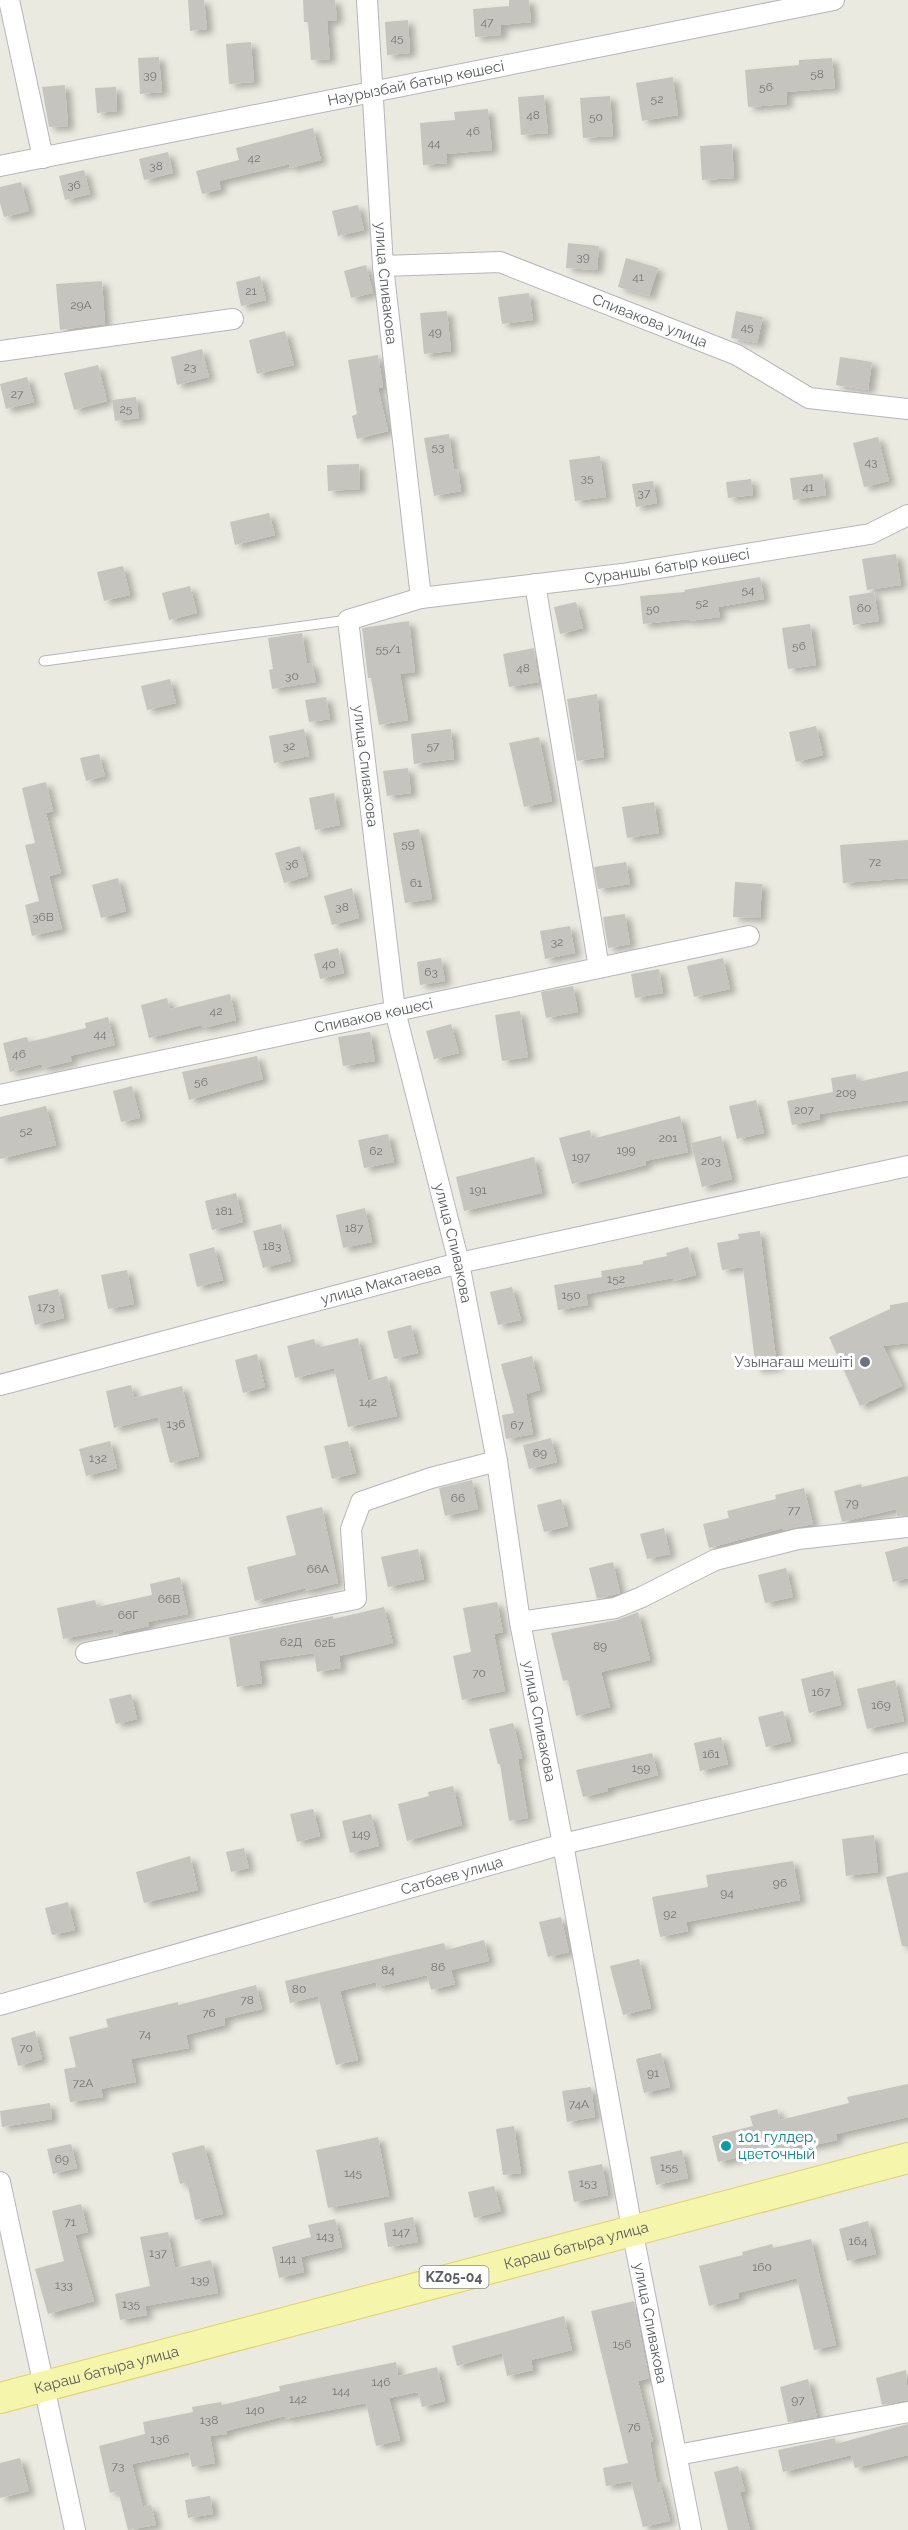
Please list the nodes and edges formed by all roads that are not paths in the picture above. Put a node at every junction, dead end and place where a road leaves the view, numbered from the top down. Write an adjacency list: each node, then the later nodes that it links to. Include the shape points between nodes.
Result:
1 (9, 0): 5 (street)
2 (367, 0): 4 (street, улица Спивакова)
3 (834, 0): 4 (street, Наурызбай батыр көшесі)
4 (372, 92): 5 (street, Наурызбай батыр көшесі); 7 (street, улица Спивакова)
5 (43, 158): 6 (street, Наурызбай батыр көшесі)
6 (0, 166)
7 (383, 266): 10 (street, Спивакова улица, via 500,262 737,355 809,398); 13 (street, улица Спивакова)
8 (233, 320): 9 (street)
9 (0, 351)
10 (908, 409)
11 (908, 515): 12 (street, Сураншы батыр көшесі, via 870,534)
12 (535, 584): 13 (street, Сураншы батыр көшесі); 17 (street)
13 (421, 598): 14 (street)
14 (348, 620): 15 (lane); 18 (street, улица Спивакова)
15 (44, 661)
16 (749, 936): 17 (street, Спиваков көшесі)
17 (599, 968): 18 (street, Спиваков көшесі)
18 (394, 1011): 19 (street, Спиваков көшесі); 21 (street, улица Спивакова)
19 (0, 1095)
20 (908, 1166): 21 (street, улица Макатаева)
21 (459, 1263): 22 (street, улица Макатаева); 23 (street, улица Спивакова)
22 (0, 1385)
23 (497, 1461): 25 (street, улица Спивакова); 26 (street, via 430,1478 361,1502 351,1529 356,1599)
24 (908, 1527): 25 (street, via 798,1539 715,1560 615,1608)
25 (520, 1622): 28 (street, улица Спивакова)
26 (86, 1653)
27 (908, 1763): 28 (street, Сатбаев улица)
28 (563, 1844): 29 (street, Сатбаев улица); 32 (street, улица Спивакова)
29 (0, 2006)
30 (908, 2158): 32 (main road, Караш батыра улица / KZ05-04)
31 (0, 2182): 33 (street)
32 (632, 2229): 33 (main road, Караш батыра улица / KZ05-04); 36 (street, улица Спивакова)
33 (42, 2387): 34 (main road, Караш батыра улица / KZ05-04); 37 (street)
34 (0, 2398)
35 (908, 2412): 36 (street)
36 (676, 2455): 38 (street, улица Спивакова)
37 (75, 2530)
38 (691, 2530)

